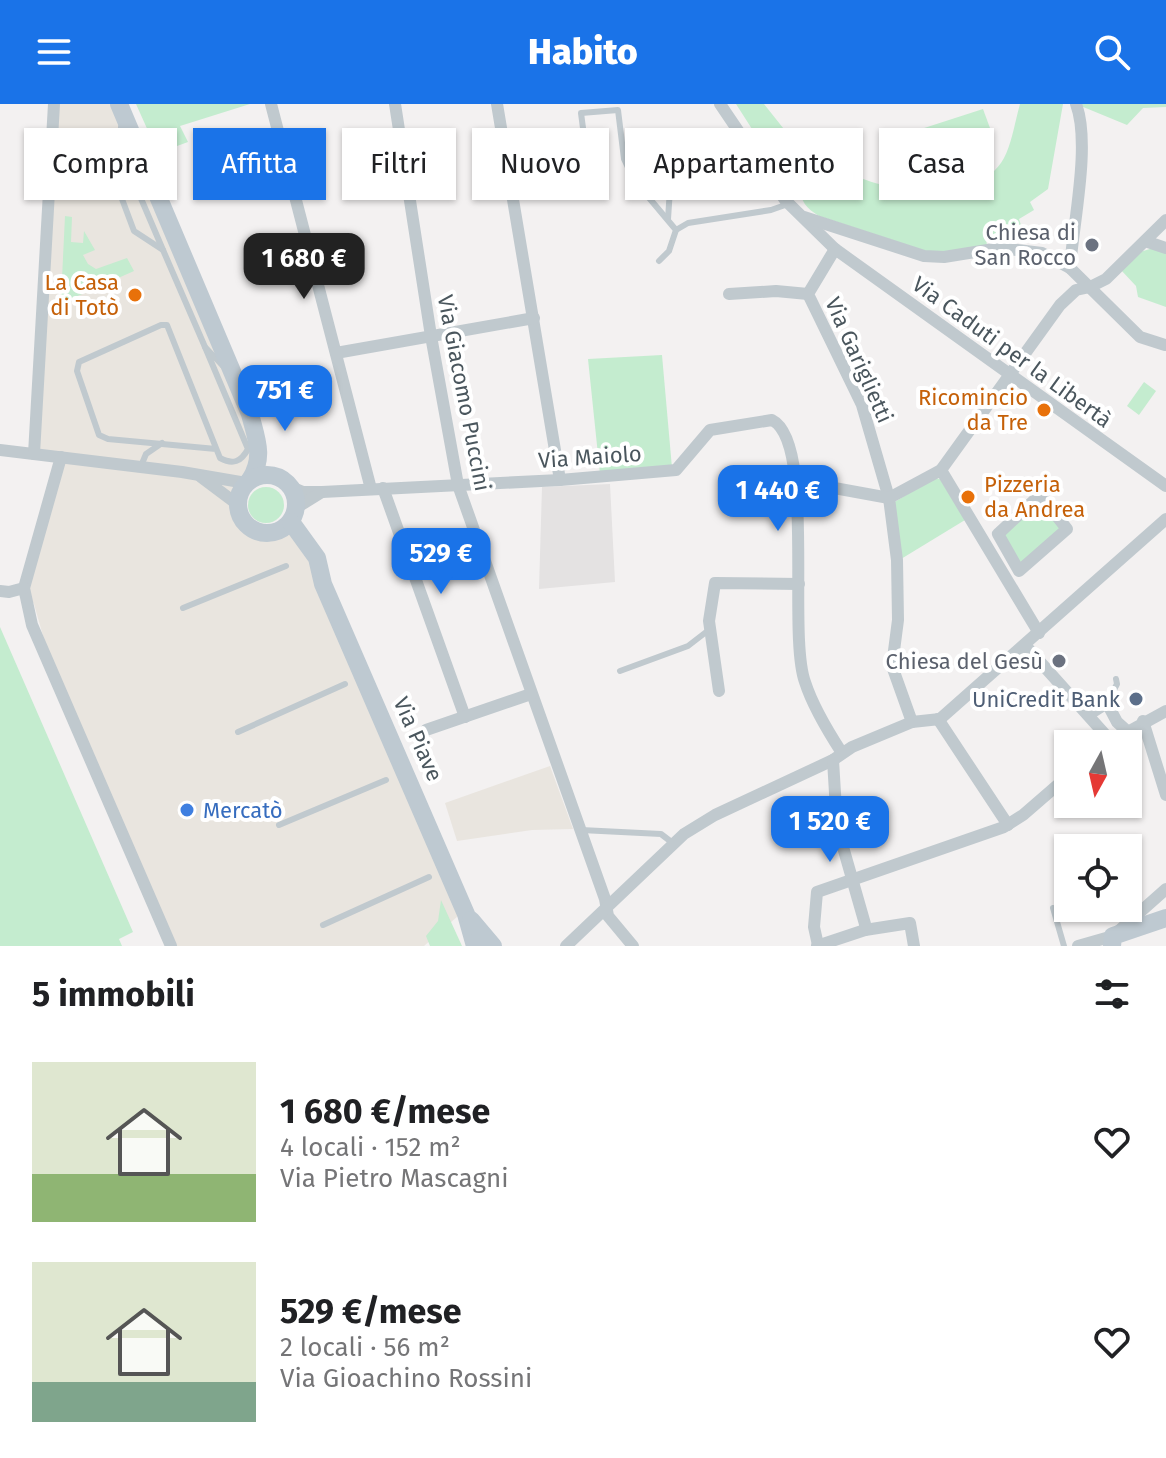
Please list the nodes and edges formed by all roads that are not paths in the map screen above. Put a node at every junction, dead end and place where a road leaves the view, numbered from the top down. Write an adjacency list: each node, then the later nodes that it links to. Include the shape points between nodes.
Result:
1 (54, 104): 39 (street)
2 (271, 104): 32 (street)
3 (395, 104): 28 (street, Via Giacomo Puccini)
4 (497, 104): 27 (street)
5 (720, 104): 13 (street, Via Caduti per la Libertà)
6 (1076, 104): 23 (street, via 1081,153)
7 (120, 106): 8 (lane); 34 (main road)
8 (120, 128)
9 (583, 128): 15 (lane, via 581,113 618,110 624,159 634,180)
10 (122, 200): 21 (lane, via 134,231)
11 (142, 200): 21 (lane)
12 (669, 200): 15 (lane)
13 (788, 204): 14 (street, Via Caduti per la Libertà); 17 (lane, via 688,223)
14 (801, 216): 20 (street, Via Caduti per la Libertà); 23 (street, via 924,256 1023,249)
15 (668, 219): 17 (lane)
16 (1166, 220): 18 (street)
17 (676, 230): 22 (lane)
18 (1145, 241): 19 (street); 24 (street, via 1106,279)
19 (1166, 248)
20 (835, 249): 26 (street, Via Gariglietti); 33 (street, Via Caduti per la Libertà)
21 (163, 250): 30 (lane)
22 (659, 261)
23 (1070, 268): 24 (street)
24 (1090, 287): 29 (street, via 1140,337); 33 (street, via 1076,290 1060,305)
25 (729, 294): 26 (street, Via Gariglietti)
26 (808, 294): 53 (street, Via Gariglietti, via 862,405)
27 (534, 318): 28 (street); 44 (street)
28 (431, 336): 32 (street); 48 (street, Via Giacomo Puccini)
29 (1166, 344): 31 (street)
30 (205, 347): 34 (lane); 37 (lane, via 248,449 235,462 220,458)
31 (1166, 352)
32 (336, 353): 50 (street)
33 (1010, 376): 42 (street); 49 (street, Via Caduti per la Libertà)
34 (235, 379): 35 (main road)
35 (250, 414): 45 (main road, via 260,453); 47 (main road)
36 (162, 443): 37 (lane); 37 (lane, via 99,435 77,371 79,362 167,325); 41 (lane, via 146,454)
37 (216, 449)
38 (0, 450): 39 (street)
39 (34, 454): 40 (street)
40 (61, 457): 41 (street); 59 (street)
41 (140, 467): 43 (street)
42 (941, 470): 53 (street); 63 (street)
43 (198, 475): 45 (street); 54 (street)
44 (560, 480): 46 (street, Via Maiolo, via 676,470 710,430 772,420 784,430); 48 (street, Via Maiolo)
45 (248, 481): 47 (main road, via 259,476); 54 (main road)
46 (796, 481): 53 (street); 58 (street, Via Maiolo)
47 (284, 482): 51 (street, Via Maiolo, via 303,492); 55 (main road, via 295,495)
48 (458, 485): 50 (street, Via Maiolo); 69 (street, Via Giacomo Puccini)
49 (1166, 486)
50 (377, 488): 51 (street, Via Maiolo); 73 (street)
51 (322, 492): 55 (street, Via Maiolo)
52 (1040, 495): 52 (street, via 1067,529 1019,571 998,534)
53 (889, 498): 76 (street, Via Gariglietti, via 898,620 892,666)
54 (237, 504): 55 (main road, via 248,528 266,534)
55 (288, 521): 97 (main road, Via Piave, via 317,558 323,584)
56 (1164, 526): 63 (street)
57 (286, 566): 61 (lane)
58 (799, 584): 62 (street, via 715,583); 84 (street, Via Maiolo, via 805,682)
59 (24, 588): 60 (street); 102 (street, via 32,625)
60 (0, 591)
61 (183, 608)
62 (710, 629): 65 (lane, via 688,646); 68 (street)
63 (1039, 633): 64 (street)
64 (1025, 645): 72 (street); 74 (street)
65 (620, 671)
66 (1116, 679): 70 (lane)
67 (345, 684): 81 (lane)
68 (719, 691)
69 (531, 694): 73 (street); 90 (street, Via Giacomo Puccini)
70 (1107, 703): 72 (street); 79 (street)
71 (1166, 711): 75 (street)
72 (1088, 715): 78 (street)
73 (465, 717): 77 (street)
74 (938, 719): 76 (street); 89 (street)
75 (1143, 721): 80 (street); 83 (street)
76 (912, 722): 84 (street)
77 (426, 730)
78 (1106, 730)
79 (1116, 730)
80 (1128, 730)
81 (238, 732)
82 (1142, 742): 83 (street)
83 (1152, 752): 87 (street)
84 (837, 757): 91 (street, via 715,815); 93 (street, via 835,816)
85 (386, 780): 88 (lane)
86 (1054, 787): 89 (street)
87 (1166, 795)
88 (279, 825)
89 (1008, 825): 93 (street)
90 (581, 830): 91 (lane, via 661,834); 95 (street, Via Giacomo Puccini)
91 (674, 844): 95 (street)
92 (429, 877): 99 (lane)
93 (853, 879): 100 (street); 107 (street, via 817,892)
94 (1166, 889): 101 (street)
95 (606, 907): 105 (street); 106 (street, Via Giacomo Puccini)
96 (1053, 908): 109 (lane)
97 (466, 914): 103 (main road, Via Piave); 104 (main road, Via Piave)
98 (1166, 918): 101 (main road)
99 (323, 925)
100 (865, 930): 107 (street); 108 (street, via 910,923)
101 (1116, 938): 110 (street)
102 (171, 946)
103 (475, 946)
104 (493, 946)
105 (566, 946)
106 (633, 946)
107 (818, 946)
108 (914, 946)
109 (1064, 946)
110 (1078, 946)

